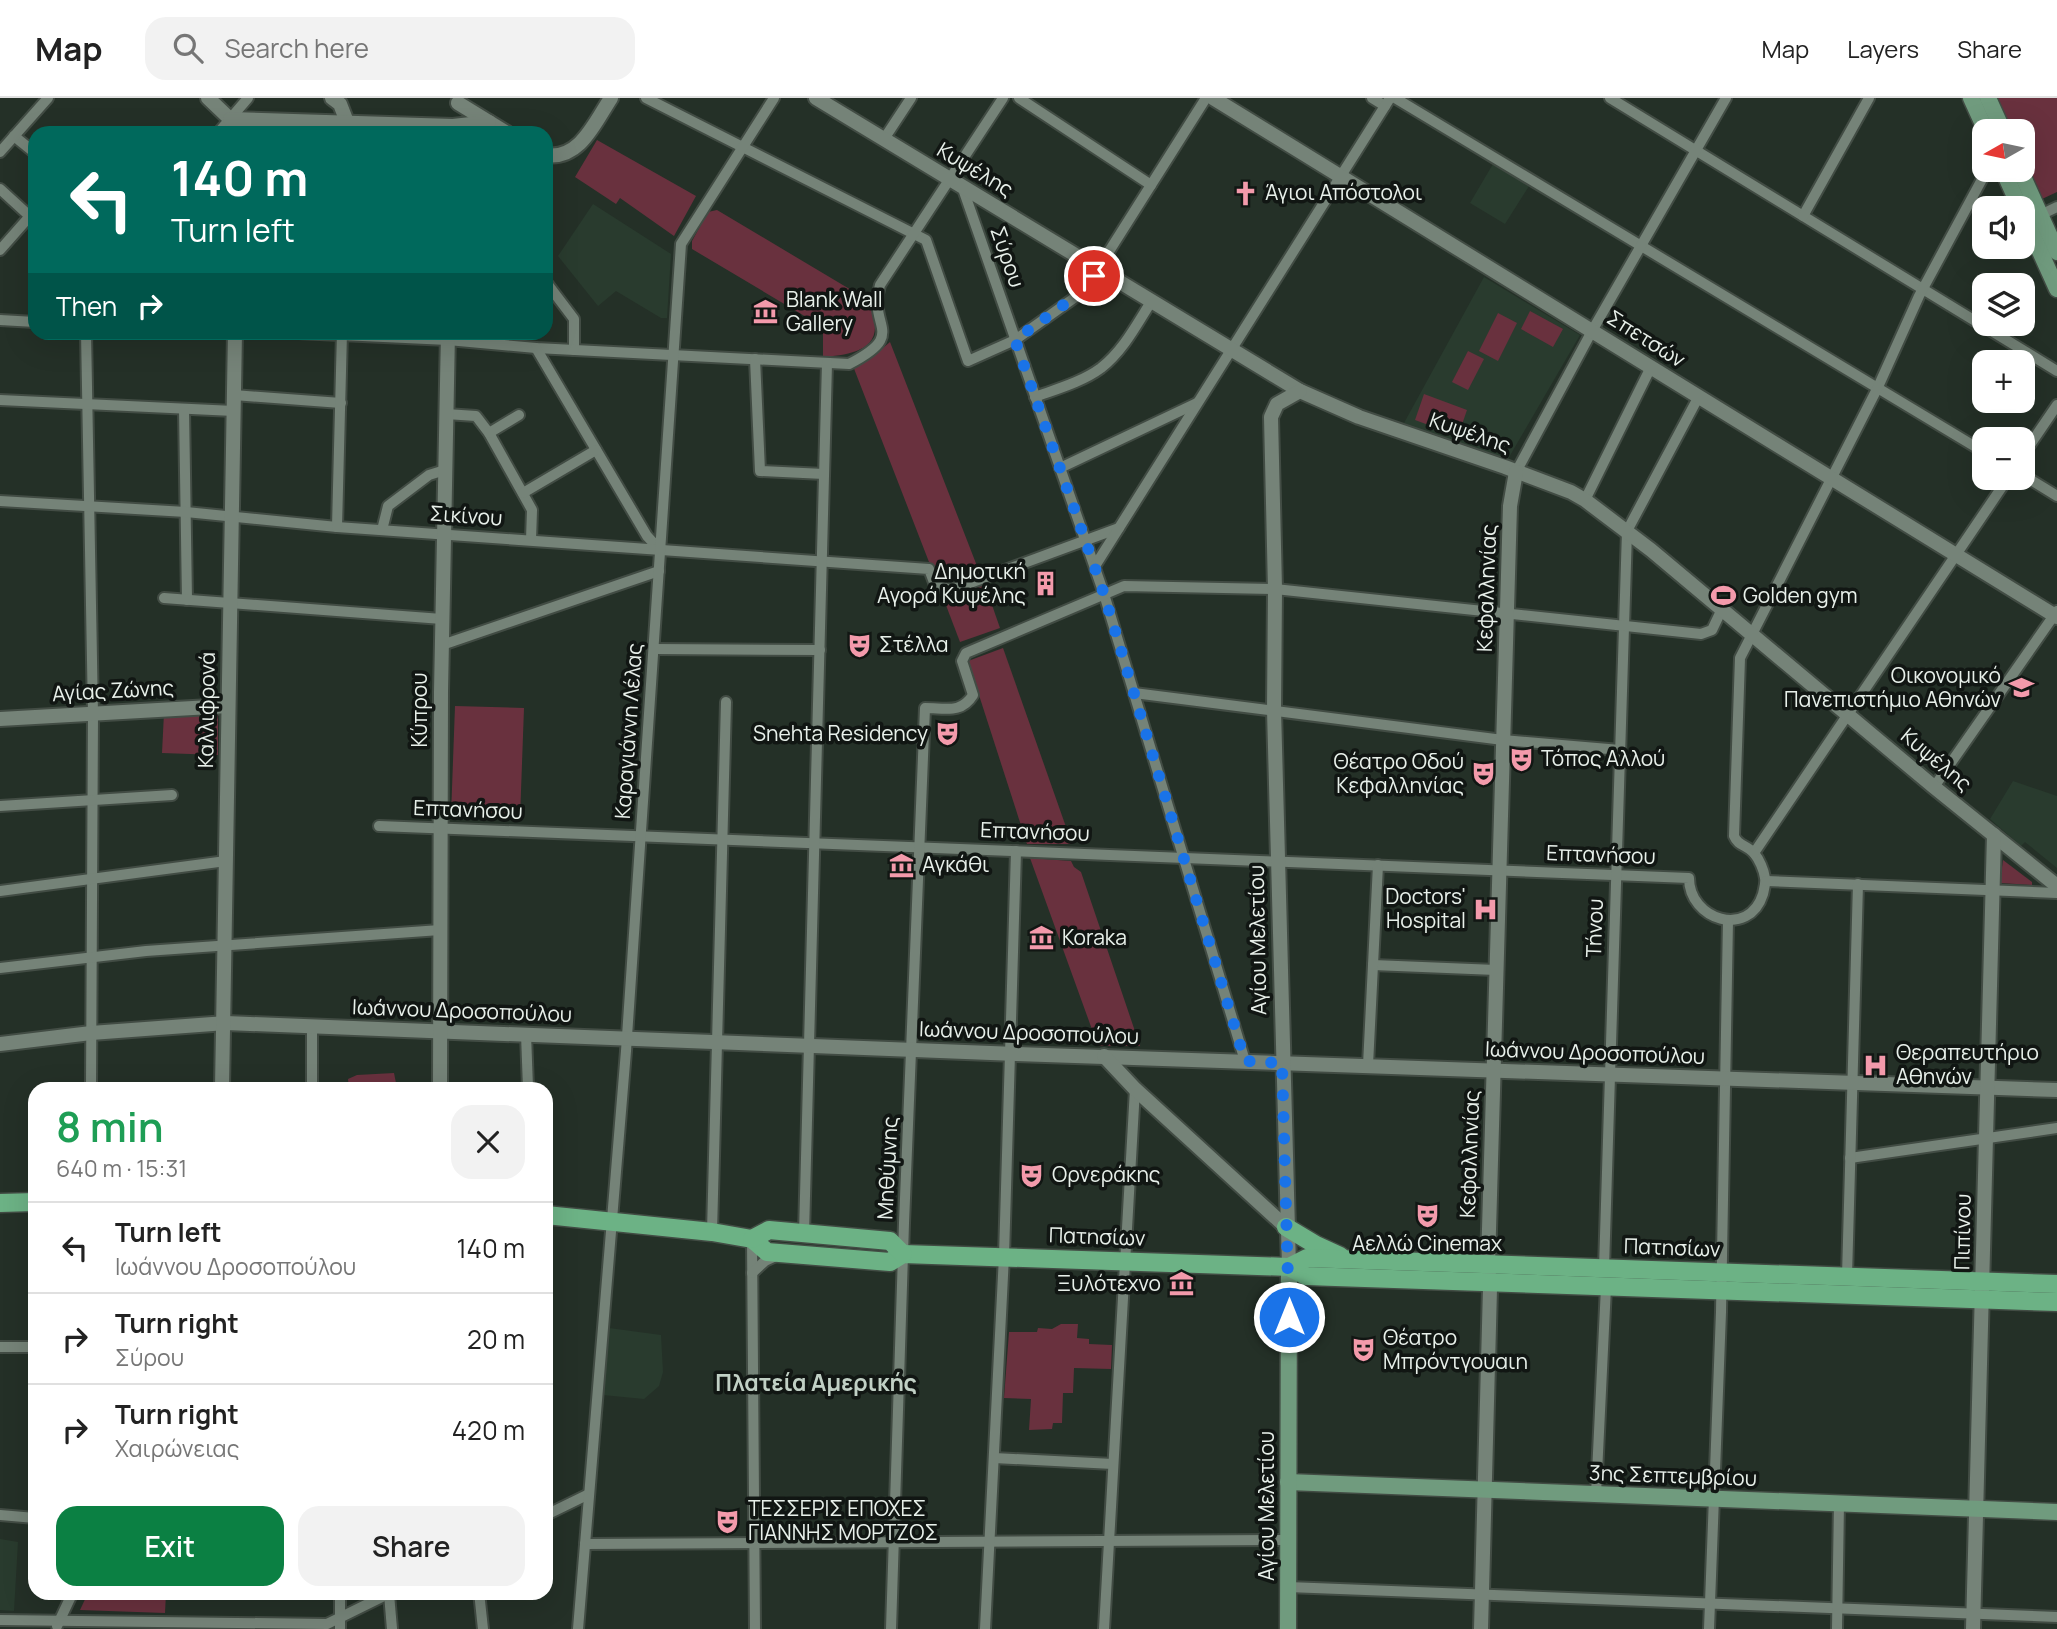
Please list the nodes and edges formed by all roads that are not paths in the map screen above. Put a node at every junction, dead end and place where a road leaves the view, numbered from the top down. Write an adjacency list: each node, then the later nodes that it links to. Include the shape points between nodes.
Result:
1 (48, 98): 34 (street)
2 (208, 98): 23 (street)
3 (248, 98): 23 (street)
4 (332, 98): 30 (street, via 340,104)
5 (611, 98): 40 (street, via 577,147)
6 (646, 98): 37 (street)
7 (774, 98): 37 (street)
8 (816, 98): 35 (street, Κυψέλης)
9 (911, 98): 35 (street)
10 (1003, 98): 43 (street)
11 (1019, 98): 44 (street)
12 (1206, 98): 44 (street)
13 (1213, 98): 41 (street, Σπετσών)
14 (1372, 98): 21 (street)
15 (1610, 98): 22 (street)
16 (1726, 98): 38 (street)
17 (1869, 98): 49 (street)
18 (1971, 98): 24 (main road)
19 (1988, 98): 25 (main road)
20 (457, 100): 26 (street); 31 (street)
21 (1390, 101): 41 (street); 55 (street)
22 (1623, 102): 38 (street)
23 (230, 119): 27 (street); 28 (street); 29 (street)
24 (1988, 119)
25 (1994, 119)
26 (489, 122): 32 (street); 33 (street)
27 (224, 126)
28 (234, 126)
29 (332, 126)
30 (347, 126)
31 (454, 126)
32 (471, 126)
33 (496, 126)
34 (14, 136): 36 (street); 39 (street)
35 (884, 139): 43 (street, Κυψέλης)
36 (28, 147)
37 (743, 147): 53 (street); 74 (street, Καραγιάννη Λέλας, via 681,244)
38 (1697, 151): 49 (street); 55 (street)
39 (0, 152)
40 (553, 155)
41 (1340, 176): 64 (street, Σπετσών); 72 (street)
42 (1981, 182): 59 (street)
43 (957, 183): 53 (street); 57 (street, Κυψέλης); 70 (street, Σύρου)
44 (1151, 185): 57 (street)
45 (0, 189): 48 (street)
46 (2057, 207): 47 (street)
47 (2035, 213)
48 (28, 214)
49 (1803, 216): 59 (street)
50 (28, 222): 56 (street)
51 (2035, 222): 54 (main road)
52 (2035, 233): 58 (main road)
53 (914, 234): 70 (street, via 926,240 968,362); 76 (street, via 880,285 876,302 883,327 877,346 849,364)
54 (2055, 241)
55 (1641, 247): 64 (street); 79 (street)
56 (0, 250)
57 (1098, 269): 61 (street, Κυψέλης); 70 (street, via 1084,290)
58 (2057, 289)
59 (1923, 290): 78 (street); 79 (street)
60 (553, 291): 73 (street, via 574,319)
61 (1151, 302): 72 (street, Κυψέλης); 83 (street, via 1119,351 1101,368)
62 (0, 320): 63 (street)
63 (28, 322)
64 (1592, 331): 77 (street, Σπετσών); 99 (street)
65 (86, 340): 86 (street)
66 (235, 340): 81 (street, Καλλιφρονά)
67 (342, 340): 87 (street)
68 (448, 340): 91 (street, Κύπρου)
69 (477, 340): 71 (street)
70 (1015, 340): 83 (street, Σύρου)
71 (536, 348): 73 (street); 96 (street)
72 (1231, 349): 80 (street, Κυψέλης); 85 (street)
73 (574, 350): 74 (street)
74 (674, 355): 75 (street); 118 (street, Καραγιάννη Λέλας)
75 (755, 359): 76 (street); 100 (street, via 760,471)
76 (827, 362): 100 (street)
77 (1651, 367): 82 (street, Σπετσών); 106 (street)
78 (2057, 371)
79 (1878, 387): 95 (street); 101 (street)
80 (1300, 391): 99 (street, Κυψέλης, via 1359,417); 123 (street, Αγίου Μελετίου, via 1277,404 1272,417)
81 (234, 396): 87 (street); 90 (street, Καλλιφρονά)
82 (1699, 396): 101 (street, Σπετσών); 114 (street, Τήνου)
83 (1035, 397): 97 (street, Σύρου)
84 (0, 400): 86 (street)
85 (1198, 402): 97 (street); 112 (street)
86 (87, 403): 89 (street); 108 (street)
87 (341, 403): 111 (street)
88 (2057, 405): 94 (street)
89 (184, 410): 90 (street); 109 (street)
90 (234, 411): 110 (street, Καλλιφρονά)
91 (446, 414): 93 (street, via 476,416); 98 (street, Κύπρου)
92 (519, 415): 93 (street)
93 (489, 433): 104 (street)
94 (2035, 438)
95 (1972, 445)
96 (596, 450): 104 (street); 118 (street)
97 (1060, 468): 117 (street, Σύρου)
98 (445, 470): 113 (street, via 429,475 388,506); 115 (street, Κύπρου)
99 (1516, 472): 106 (street, Κυψέλης); 129 (street, Κεφαλληνίας, via 1510,506)
100 (824, 474): 120 (street)
101 (1832, 478): 119 (street, Σπετσών); 133 (street)
102 (2035, 482): 105 (street)
103 (2000, 490): 119 (street)
104 (523, 493): 116 (street, via 534,513)
105 (2057, 496)
106 (1585, 500): 114 (street, Κυψέλης)
107 (0, 501): 108 (street, Σικίνου)
108 (88, 505): 109 (street, Σικίνου); 141 (street)
109 (186, 512): 110 (street, Σικίνου); 126 (street)
110 (232, 516): 111 (street, Σικίνου); 127 (street, Καλλιφρονά)
111 (337, 527): 113 (street, Σικίνου)
112 (1119, 528): 117 (street); 121 (street)
113 (382, 530): 115 (street, Σικίνου)
114 (1627, 531): 128 (street, Κυψέλης); 132 (street, Τήνου)
115 (444, 533): 116 (street, Σικίνου); 131 (street, Κύπρου)
116 (531, 540): 118 (street, Σικίνου)
117 (1086, 540): 120 (street, Σικίνου, via 951,590 935,585 929,569); 121 (street, Σύρου)
118 (660, 550): 120 (street, Σικίνου); 122 (street, Καραγιάννη Λέλας)
119 (1956, 555): 130 (street, Σπετσών); 142 (street)
120 (822, 563): 136 (street)
121 (1095, 566): 124 (street, Σύρου)
122 (659, 571): 134 (street); 135 (street, Καραγιάννη Λέλας)
123 (1275, 589): 124 (street, via 1124,586); 129 (street); 140 (street, Αγίου Μελετίου)
124 (1104, 594): 137 (street, Σύρου); 156 (street, Μηθύμνης, via 966,653 962,661 973,695 967,705 926,708)
125 (164, 598): 126 (street)
126 (187, 600): 127 (street)
127 (230, 603): 131 (street); 139 (street, Καλλιφρονά)
128 (1722, 609): 132 (street, via 1712,630 1701,634); 133 (street, Κυψέλης)
129 (1507, 614): 132 (street); 144 (street, Κεφαλληνίας)
130 (2056, 614): 146 (street)
131 (442, 619): 134 (street, Κύπρου)
132 (1624, 625): 145 (street, Τήνου)
133 (1751, 634): 142 (street, Κυψέλης); 158 (street, via 1740,658 1734,840)
134 (442, 645): 151 (street, Κύπρου)
135 (654, 649): 136 (street); 153 (street, Καραγιάννη Λέλας)
136 (820, 650): 155 (street)
137 (1134, 692): 140 (street); 159 (street, Σύρου)
138 (726, 702): 154 (street)
139 (228, 706): 141 (street, Αγίας Ζώνης); 161 (street, Καλλιφρονά)
140 (1274, 710): 144 (street); 160 (street, Αγίου Μελετίου)
141 (93, 713): 143 (street, Αγίας Ζώνης); 148 (street)
142 (1849, 713): 146 (street, Κυψέλης); 158 (street)
143 (0, 719)
144 (1503, 740): 145 (street); 163 (street, Κεφαλληνίας)
145 (1620, 750): 164 (street, Τήνου)
146 (1934, 787): 152 (street, Κυψέλης)
147 (172, 795): 148 (street)
148 (93, 799): 149 (street); 165 (street)
149 (0, 806)
150 (379, 827): 151 (street, Επτανήσου)
151 (440, 827): 153 (street, Επτανήσου); 173 (street, Κύπρου)
152 (1994, 835): 168 (street, Κυψέλης); 169 (street, Πιπίνου)
153 (641, 836): 154 (street, Επτανήσου); 184 (street, Καραγιάννη Λέλας)
154 (722, 839): 155 (street, Επτανήσου); 185 (street)
155 (814, 843): 156 (street, Επτανήσου); 187 (street)
156 (920, 847): 157 (street, Επτανήσου); 188 (street, Μηθύμνης)
157 (1016, 851): 159 (street, Επτανήσου); 189 (street)
158 (1754, 853): 166 (street)
159 (1184, 859): 160 (street, Επτανήσου); 191 (street, Σύρου)
160 (1278, 861): 162 (street, Επτανήσου); 192 (street, Αγίου Μελετίου)
161 (226, 862): 165 (street); 174 (street, Καλλιφρονά)
162 (1378, 865): 163 (street, Επτανήσου); 176 (street)
163 (1499, 870): 164 (street, Επτανήσου); 178 (street, Κεφαλληνίας)
164 (1616, 875): 172 (street, Επτανήσου, via 1689,878 1699,907); 195 (street, Τήνου)
165 (92, 879): 170 (street); 175 (street)
166 (1766, 881): 167 (street); 172 (street, via 1755,908 1744,918)
167 (1858, 884): 169 (street); 202 (street)
168 (2057, 886)
169 (1993, 890): 171 (street); 203 (street, Πιπίνου)
170 (0, 891)
171 (2057, 893)
172 (1728, 920): 196 (street)
173 (440, 930): 174 (street); 181 (street, Κύπρου)
174 (224, 945): 175 (street); 179 (street, Καλλιφρονά)
175 (92, 957): 177 (street); 182 (street)
176 (1373, 965): 178 (street); 193 (street)
177 (0, 968)
178 (1496, 970): 194 (street, Κεφαλληνίας)
179 (223, 1023): 180 (street, Ιωάννου Δροσοπούλου); 182 (street, Ιωάννου Δροσοπούλου); 198 (street, Καλλιφρονά)
180 (312, 1027): 181 (street, Ιωάννου Δροσοπούλου); 199 (street)
181 (440, 1031): 183 (street, Ιωάννου Δροσοπούλου); 200 (street, Κύπρου)
182 (91, 1033): 186 (street, Ιωάννου Δροσοπούλου); 197 (street)
183 (526, 1034): 184 (street, Ιωάννου Δροσοπούλου); 201 (street)
184 (627, 1038): 185 (street, Ιωάννου Δροσοπούλου); 212 (street, Καραγιάννη Λέλας)
185 (717, 1041): 187 (street, Ιωάννου Δροσοπούλου); 214 (street)
186 (0, 1044)
187 (809, 1046): 188 (street, Ιωάννου Δροσοπούλου); 215 (street)
188 (912, 1050): 189 (street, Ιωάννου Δροσοπούλου); 218 (street, Μηθύμνης)
189 (1010, 1054): 190 (street, Ιωάννου Δροσοπούλου); 219 (street)
190 (1104, 1056): 191 (street, Ιωάννου Δροσοπούλου); 204 (street)
191 (1245, 1061): 192 (street, Ιωάννου Δροσοπούλου)
192 (1282, 1063): 193 (street, Ιωάννου Δροσοπούλου); 213 (street, Αγίου Μελετίου)
193 (1368, 1066): 194 (street, Ιωάννου Δροσοπούλου)
194 (1493, 1070): 195 (street, Ιωάννου Δροσοπούλου); 222 (street, Κεφαλληνίας)
195 (1610, 1074): 196 (street, Ιωάννου Δροσοπούλου); 224 (street, Τήνου)
196 (1726, 1078): 202 (street, Ιωάννου Δροσοπούλου); 225 (street)
197 (91, 1082)
198 (222, 1082)
199 (312, 1082)
200 (440, 1082)
201 (528, 1082)
202 (1852, 1083): 203 (street, Ιωάννου Δροσοπούλου); 208 (street)
203 (1988, 1088): 205 (street, Ιωάννου Δροσοπούλου); 207 (street, Πιπίνου)
204 (1135, 1089): 213 (street); 220 (street)
205 (2057, 1090)
206 (2057, 1128): 207 (street)
207 (1987, 1140): 208 (street); 228 (street, Πιπίνου)
208 (1850, 1158): 227 (street)
209 (28, 1202): 210 (main road)
210 (0, 1203)
211 (553, 1216): 212 (main road, Πατησίων)
212 (612, 1221): 214 (main road, Πατησίων); 241 (street, Καραγιάννη Λέλας)
213 (1286, 1227): 221 (main road, via 1325,1250); 223 (street, Αγίου Μελετίου)
214 (712, 1232): 216 (main road, Πατησίων)
215 (804, 1234): 216 (main road, Πατησίων, via 769,1230); 218 (main road, Πατησίων, via 890,1241)
216 (752, 1239): 217 (main road, Πατησίων, via 767,1252); 226 (street)
217 (780, 1253): 218 (main road, Πατησίων, via 890,1262); 226 (street)
218 (903, 1254): 219 (main road, Πατησίων); 252 (street, Μηθύμνης)
219 (1004, 1256): 220 (main road, Πατησίων); 237 (street)
220 (1125, 1260): 223 (main road, Πατησίων); 238 (street)
221 (1364, 1260): 222 (main road, Πατησίων); 223 (main road, Πατησίων, via 1307,1258)
222 (1488, 1264): 224 (main road, Πατησίων); 229 (street, Κεφαλληνίας)
223 (1289, 1267): 229 (main road, Πατησίων, via 1306,1276); 239 (main road, Αγίου Μελετίου)
224 (1604, 1268): 225 (main road, Πατησίων)
225 (1721, 1272): 227 (main road, Πατησίων); 232 (street)
226 (752, 1273): 254 (street)
227 (1847, 1276): 228 (main road, Πατησίων)
228 (1983, 1281): 230 (main road, Πατησίων); 233 (street, Πιπίνου)
229 (1490, 1283): 231 (main road, Πατησίων); 240 (street, Κεφαλληνίας)
230 (2057, 1284)
231 (1606, 1287): 232 (main road, Πατησίων); 242 (street)
232 (1721, 1291): 233 (main road, Πατησίων); 243 (street)
233 (1983, 1300): 234 (main road, Πατησίων); 245 (street, Πιπίνου)
234 (2057, 1302)
235 (0, 1347): 236 (street)
236 (28, 1347)
237 (994, 1458): 238 (street); 253 (street)
238 (1114, 1464): 251 (street)
239 (1288, 1482): 240 (main road, 3ης Σεπτεμβρίου); 250 (main road, Αγίου Μελετίου)
240 (1486, 1490): 242 (main road, 3ης Σεπτεμβρίου); 257 (street, Κεφαλληνίας)
241 (589, 1494): 246 (street); 255 (street, Καραγιάννη Λέλας)
242 (1596, 1494): 243 (main road, 3ης Σεπτεμβρίου)
243 (1714, 1499): 244 (main road, 3ης Σεπτεμβρίου); 263 (street)
244 (1839, 1503): 245 (main road, 3ης Σεπτεμβρίου); 264 (street)
245 (1978, 1509): 247 (main road, 3ης Σεπτεμβρίου); 267 (street, Πιπίνου)
246 (553, 1512)
247 (2057, 1512)
248 (0, 1515): 249 (street)
249 (28, 1517)
250 (1288, 1540): 251 (street); 256 (main road, Αγίου Μελετίου)
251 (1109, 1541): 253 (street); 277 (street)
252 (892, 1542): 253 (street); 254 (street); 275 (street, Μηθύμνης)
253 (989, 1542): 276 (street)
254 (754, 1543): 255 (street); 274 (street)
255 (585, 1544): 273 (street, Καραγιάννη Λέλας)
256 (1288, 1587): 257 (street); 278 (main road, Αγίου Μελετίου)
257 (1482, 1595): 263 (street); 279 (street, Κεφαλληνίας)
258 (69, 1600): 269 (street)
259 (340, 1600): 268 (street)
260 (379, 1600): 268 (street)
261 (391, 1600): 271 (street)
262 (480, 1600): 272 (street)
263 (1710, 1605): 264 (street); 280 (street)
264 (1837, 1609): 267 (street); 281 (street)
265 (2057, 1617): 267 (street)
266 (0, 1620): 269 (street)
267 (1973, 1622)
268 (340, 1624): 270 (street)
269 (58, 1626): 270 (street)
270 (185, 1626)
271 (392, 1629)
272 (482, 1629)
273 (578, 1629)
274 (755, 1629)
275 (891, 1629)
276 (985, 1629)
277 (1104, 1629)
278 (1288, 1629)
279 (1481, 1629)
280 (1709, 1629)
281 (1837, 1629)

